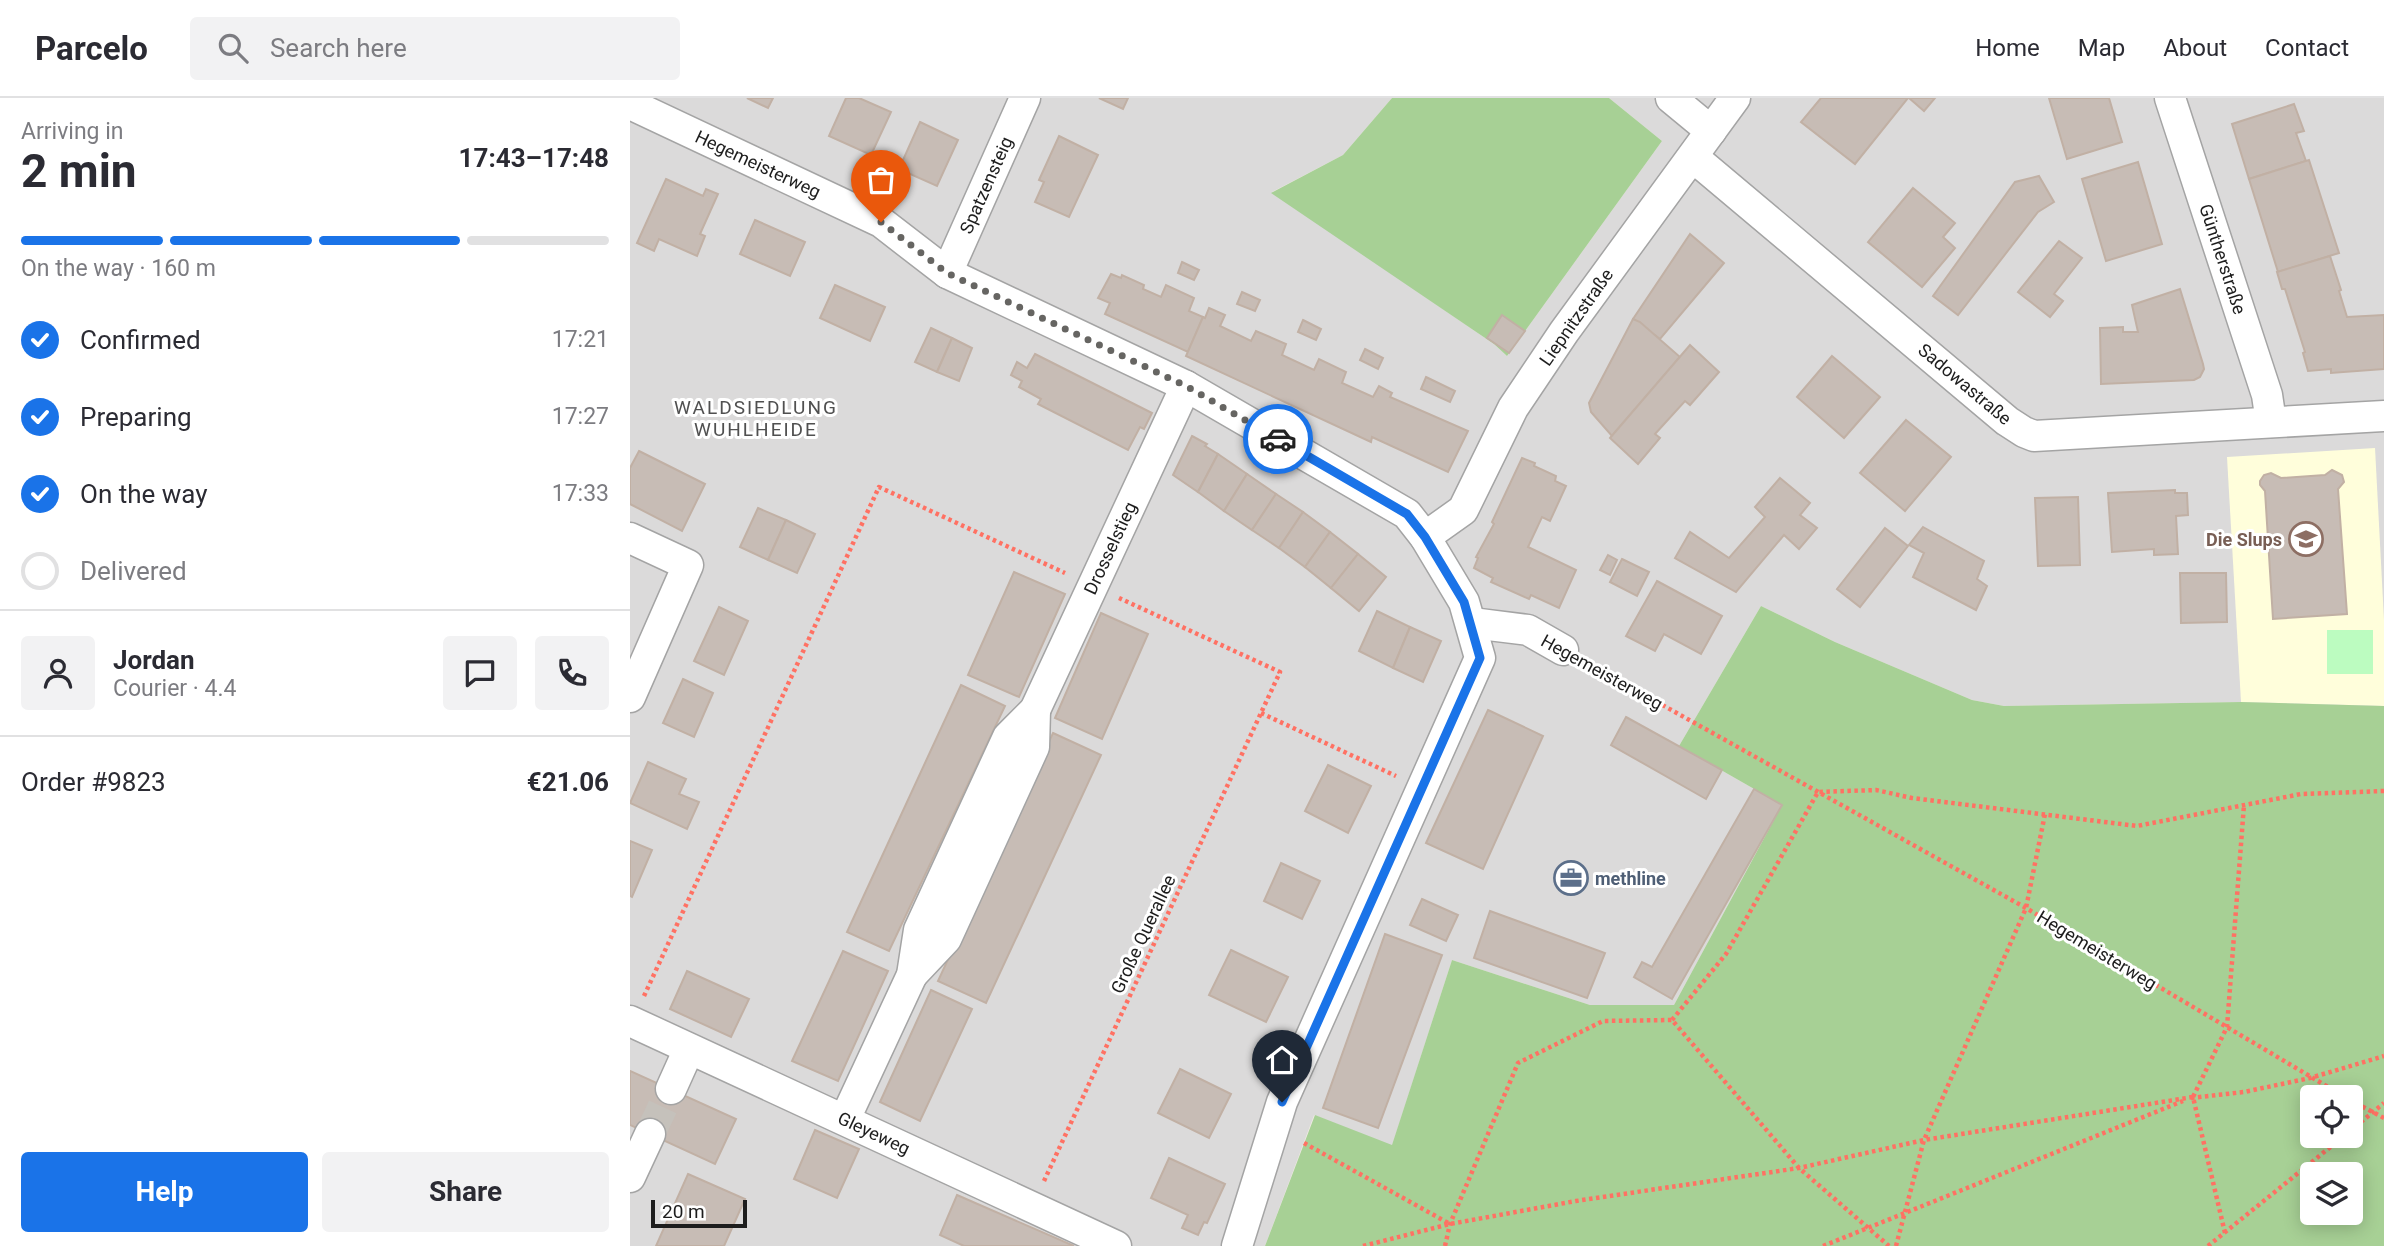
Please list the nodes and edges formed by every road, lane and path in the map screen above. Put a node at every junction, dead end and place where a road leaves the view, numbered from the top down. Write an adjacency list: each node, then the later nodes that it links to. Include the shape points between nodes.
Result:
1 (1025, 98): 8 (street, Spatzensteig)
2 (1671, 98): 6 (street)
3 (1735, 98): 6 (street, Liepnitzstraße)
4 (2170, 98): 11 (street, Güntherstraße, via 2267,395)
5 (638, 103): 8 (street, Hegemeisterweg, via 881,222)
6 (1711, 131): 7 (street, Liepnitzstraße)
7 (1693, 157): 11 (street, Sadowastraße, via 2024,432 2045,436); 12 (street, Liepnitzstraße, via 1521,397 1463,510)
8 (947, 273): 9 (street, Hegemeisterweg)
9 (1186, 386): 12 (street, Hegemeisterweg, via 1407,514); 39 (street, Drosselstieg, via 1035,710 1008,737 919,930 912,975)
10 (2384, 416): 11 (street, Sadowastraße)
11 (2271, 422)
12 (1425, 537): 16 (street, Hegemeisterweg)
13 (630, 538): 18 (street, via 688,565)
14 (1071, 576): 27 (path, via 879,488)
15 (1113, 595): 19 (path, Große Querallee, via 1280,672)
16 (1472, 623): 17 (street, Hegemeisterweg, via 1528,630); 53 (street, via 1480,658 1282,1102)
17 (1563, 650): 22 (path, Hegemeisterweg)
18 (630, 696)
19 (1261, 713): 20 (path); 47 (path, Große Querallee)
20 (1406, 780)
21 (2384, 791): 23 (path, via 2301,794)
22 (1818, 792): 24 (path, via 1875,790); 25 (path, Hegemeisterweg); 26 (path, via 1726,954)
23 (2244, 804): 24 (path, via 2137,825); 28 (path)
24 (2045, 814): 25 (path)
25 (2026, 908): 28 (path, Hegemeisterweg); 42 (path)
26 (1672, 1020): 45 (path); 49 (path, via 1603,1021 1518,1063)
27 (631, 1021): 29 (street, Gleyeweg)
28 (2227, 1027): 31 (path, Hegemeisterweg); 34 (path)
29 (689, 1049): 33 (street); 39 (street, Gleyeweg)
30 (2384, 1056): 31 (path)
31 (2310, 1078): 32 (path, Hegemeisterweg); 34 (path, via 2244,1093)
32 (2323, 1085)
33 (671, 1089)
34 (2193, 1097): 42 (path); 48 (path); 51 (path)
35 (2384, 1103): 37 (path)
36 (2363, 1107): 37 (path)
37 (2373, 1112): 38 (path); 40 (path)
38 (2384, 1118)
39 (845, 1119): 47 (street, Gleyeweg)
40 (2363, 1120)
41 (650, 1134): 46 (street)
42 (1924, 1140): 45 (path); 48 (path)
43 (1304, 1143): 49 (path)
44 (2329, 1148): 51 (path)
45 (1799, 1168): 49 (path); 50 (path)
46 (630, 1177)
47 (1032, 1207): 52 (street, Gleyeweg)
48 (1906, 1212): 50 (path); 58 (path)
49 (1450, 1224): 54 (path); 55 (path)
50 (1868, 1227): 56 (path); 57 (path)
51 (2225, 1233): 59 (path)
52 (1116, 1246)
53 (1237, 1246)
54 (1363, 1246)
55 (1445, 1246)
56 (1823, 1246)
57 (1889, 1246)
58 (1896, 1246)
59 (2208, 1246)

